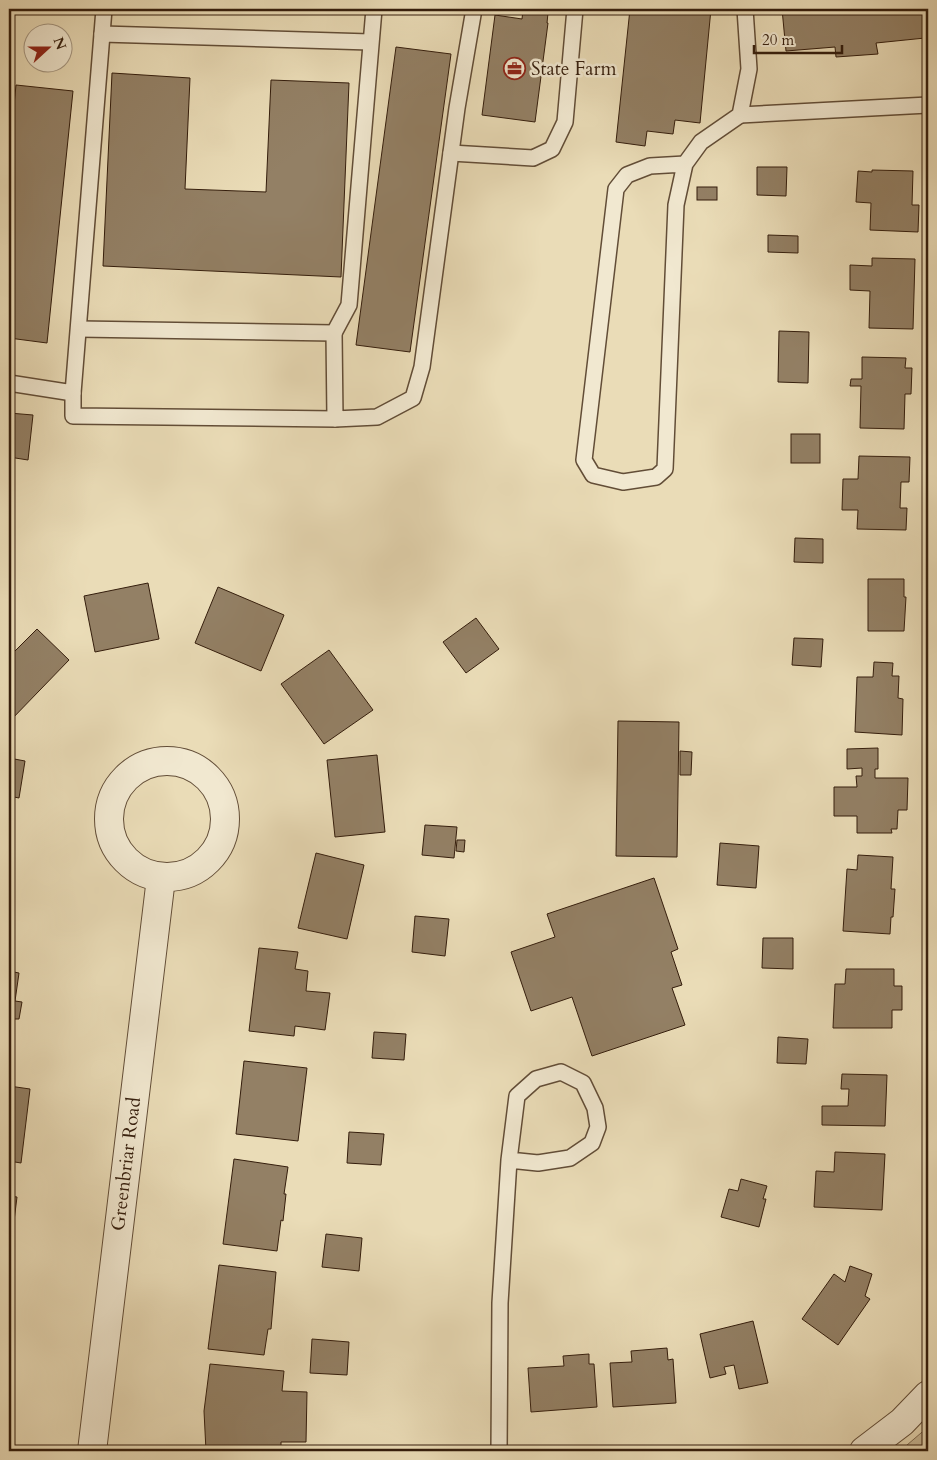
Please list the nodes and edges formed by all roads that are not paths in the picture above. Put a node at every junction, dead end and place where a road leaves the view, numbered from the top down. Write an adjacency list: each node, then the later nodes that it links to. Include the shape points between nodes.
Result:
1 (104, 9): 6 (lane)
2 (374, 9): 7 (lane)
3 (474, 9): 10 (lane)
4 (575, 9): 10 (lane, via 566,122 552,149 533,158)
5 (745, 9): 9 (lane, via 749,70)
6 (102, 34): 7 (lane); 12 (lane)
7 (370, 42): 13 (lane, via 349,305)
8 (928, 105): 9 (lane)
9 (740, 115): 11 (lane, via 701,142)
10 (451, 152): 16 (lane, via 422,367 413,398 377,417)
11 (685, 164): 11 (lane, via 676,205 665,469 656,476 623,482 593,475 584,460 616,189 627,175 650,166)
12 (79, 328): 13 (lane); 15 (lane)
13 (334, 333): 16 (lane)
14 (9, 383): 15 (lane)
15 (73, 393): 16 (lane, via 72,416)
16 (335, 419)
17 (161, 878): 17 (street, via 180,876 198,869 222,840 225,821 223,802 214,784 200,771 183,763 164,760 145,764 128,775 116,790 109,808 114,846 126,862); 20 (street, Greenbriar Road)
18 (509, 1160): 18 (lane, via 538,1163 570,1158 592,1143 598,1127 595,1108 583,1083 561,1072 536,1079 517,1096); 21 (lane, via 500,1303)
19 (928, 1395): 22 (street, via 902,1422)
20 (92, 1451)
21 (499, 1451)
22 (864, 1451)

